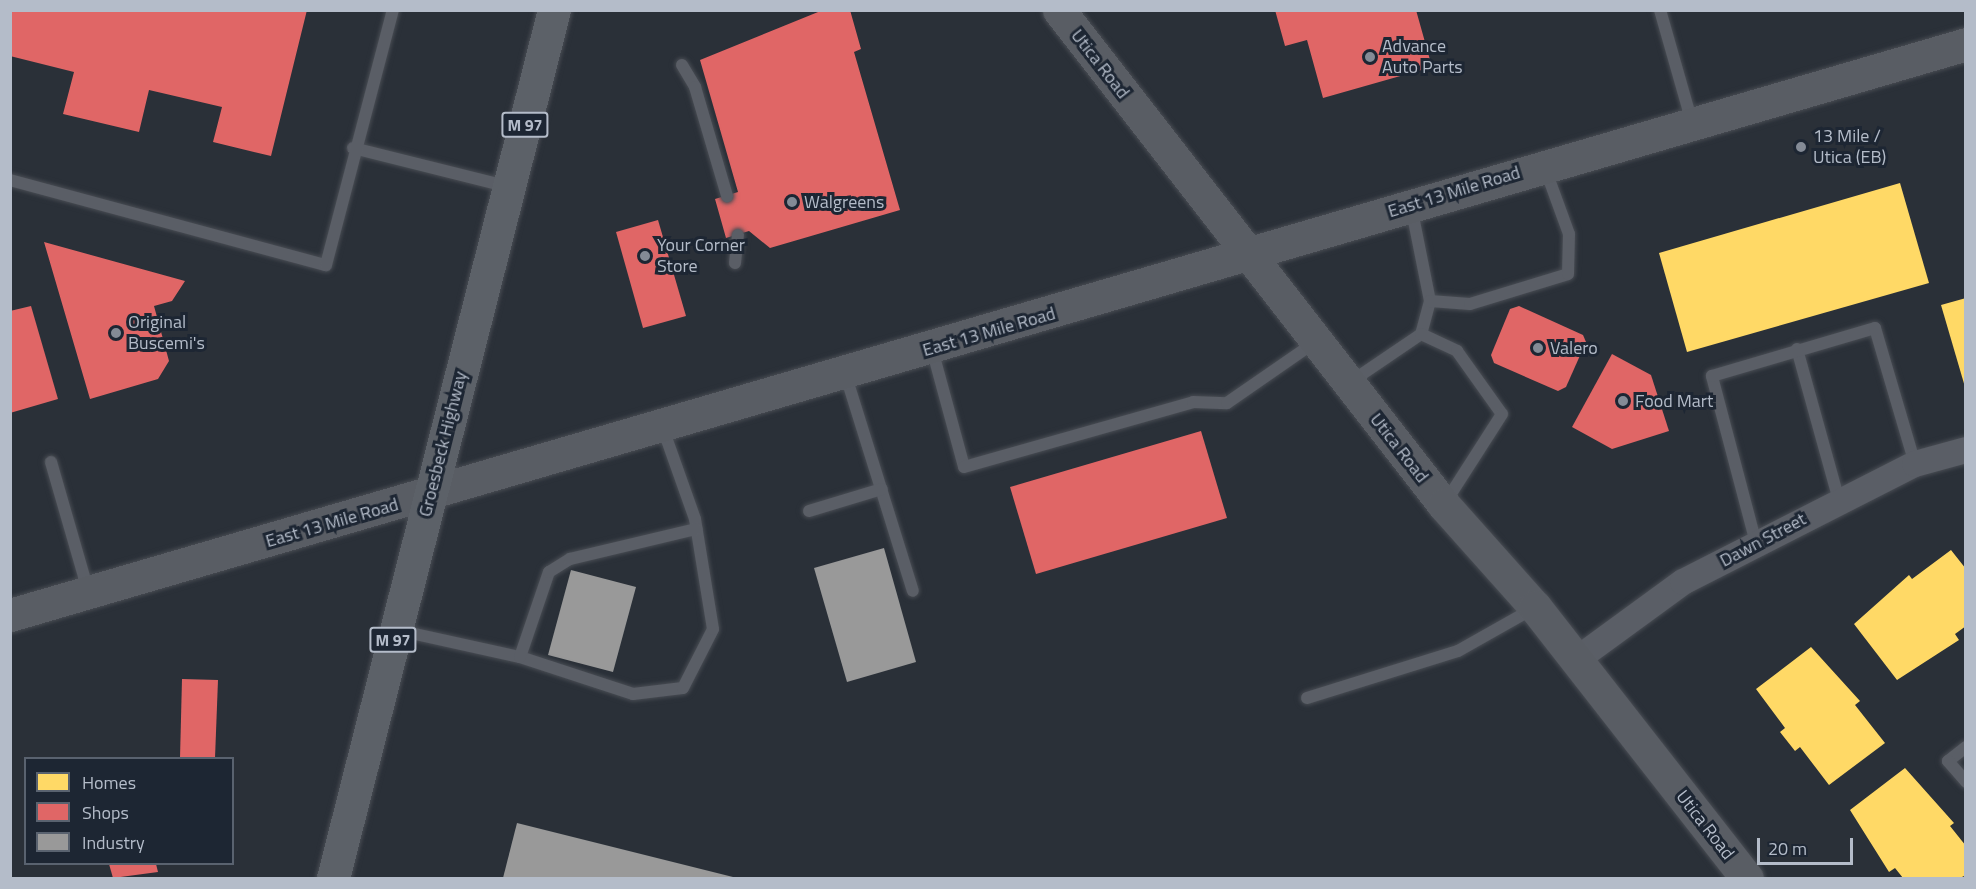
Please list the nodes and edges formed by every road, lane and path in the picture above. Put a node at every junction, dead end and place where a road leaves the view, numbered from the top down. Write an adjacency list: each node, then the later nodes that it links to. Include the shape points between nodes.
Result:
1 (393, 10): 8 (lane)
2 (554, 10): 11 (main road, Groesbeck Highway / M 97)
3 (1059, 10): 15 (main road, Utica Road)
4 (1660, 10): 7 (lane)
5 (1965, 44): 7 (main road, East 13 Mile Road)
6 (682, 65): 12 (lane, via 695,87)
7 (1692, 122): 9 (main road, East 13 Mile Road)
8 (353, 148): 10 (lane, via 326,265); 11 (lane)
9 (1544, 165): 13 (main road, East 13 Mile Road); 17 (lane, via 1569,234 1568,274 1470,304)
10 (10, 180)
11 (509, 187): 29 (main road, Groesbeck Highway / M 97)
12 (727, 195)
13 (1411, 205): 15 (main road, East 13 Mile Road); 17 (lane)
14 (738, 235): 16 (lane)
15 (1246, 255): 19 (main road, Utica Road); 20 (main road, East 13 Mile Road)
16 (735, 263)
17 (1430, 301): 18 (lane)
18 (1421, 334): 23 (lane); 31 (lane, via 1457,351 1502,414)
19 (1315, 342): 20 (lane, via 1227,403 1193,402 964,467); 23 (main road, Utica Road)
20 (932, 349): 22 (main road, East 13 Mile Road)
21 (1797, 349): 27 (lane, via 1875,328); 30 (lane); 34 (lane, via 1712,376)
22 (845, 374): 24 (main road, East 13 Mile Road); 28 (lane)
23 (1348, 384): 31 (main road, Utica Road)
24 (662, 426): 29 (main road, East 13 Mile Road); 33 (lane)
25 (1965, 450): 27 (street, Dawn Street)
26 (51, 462): 36 (lane)
27 (1915, 464): 30 (street, Dawn Street)
28 (882, 489): 32 (lane); 35 (lane)
29 (431, 494): 36 (main road, East 13 Mile Road); 39 (main road, Groesbeck Highway / M 97)
30 (1839, 500): 34 (street, Dawn Street)
31 (1444, 505): 37 (main road, Utica Road)
32 (809, 511)
33 (696, 529): 40 (lane, via 570,560 549,572); 40 (lane, via 713,628 683,688 633,694)
34 (1756, 543): 41 (street, Dawn Street, via 1683,582)
35 (913, 591)
36 (89, 594): 38 (main road, East 13 Mile Road)
37 (1535, 607): 41 (main road, Utica Road); 42 (lane, via 1458,651)
38 (10, 615)
39 (396, 630): 40 (lane); 45 (main road, Groesbeck Highway / M 97)
40 (520, 657)
41 (1576, 660): 46 (main road, Utica Road)
42 (1307, 698)
43 (1965, 747): 44 (lane, via 1948,761)
44 (1965, 782)
45 (333, 879)
46 (1746, 879)

